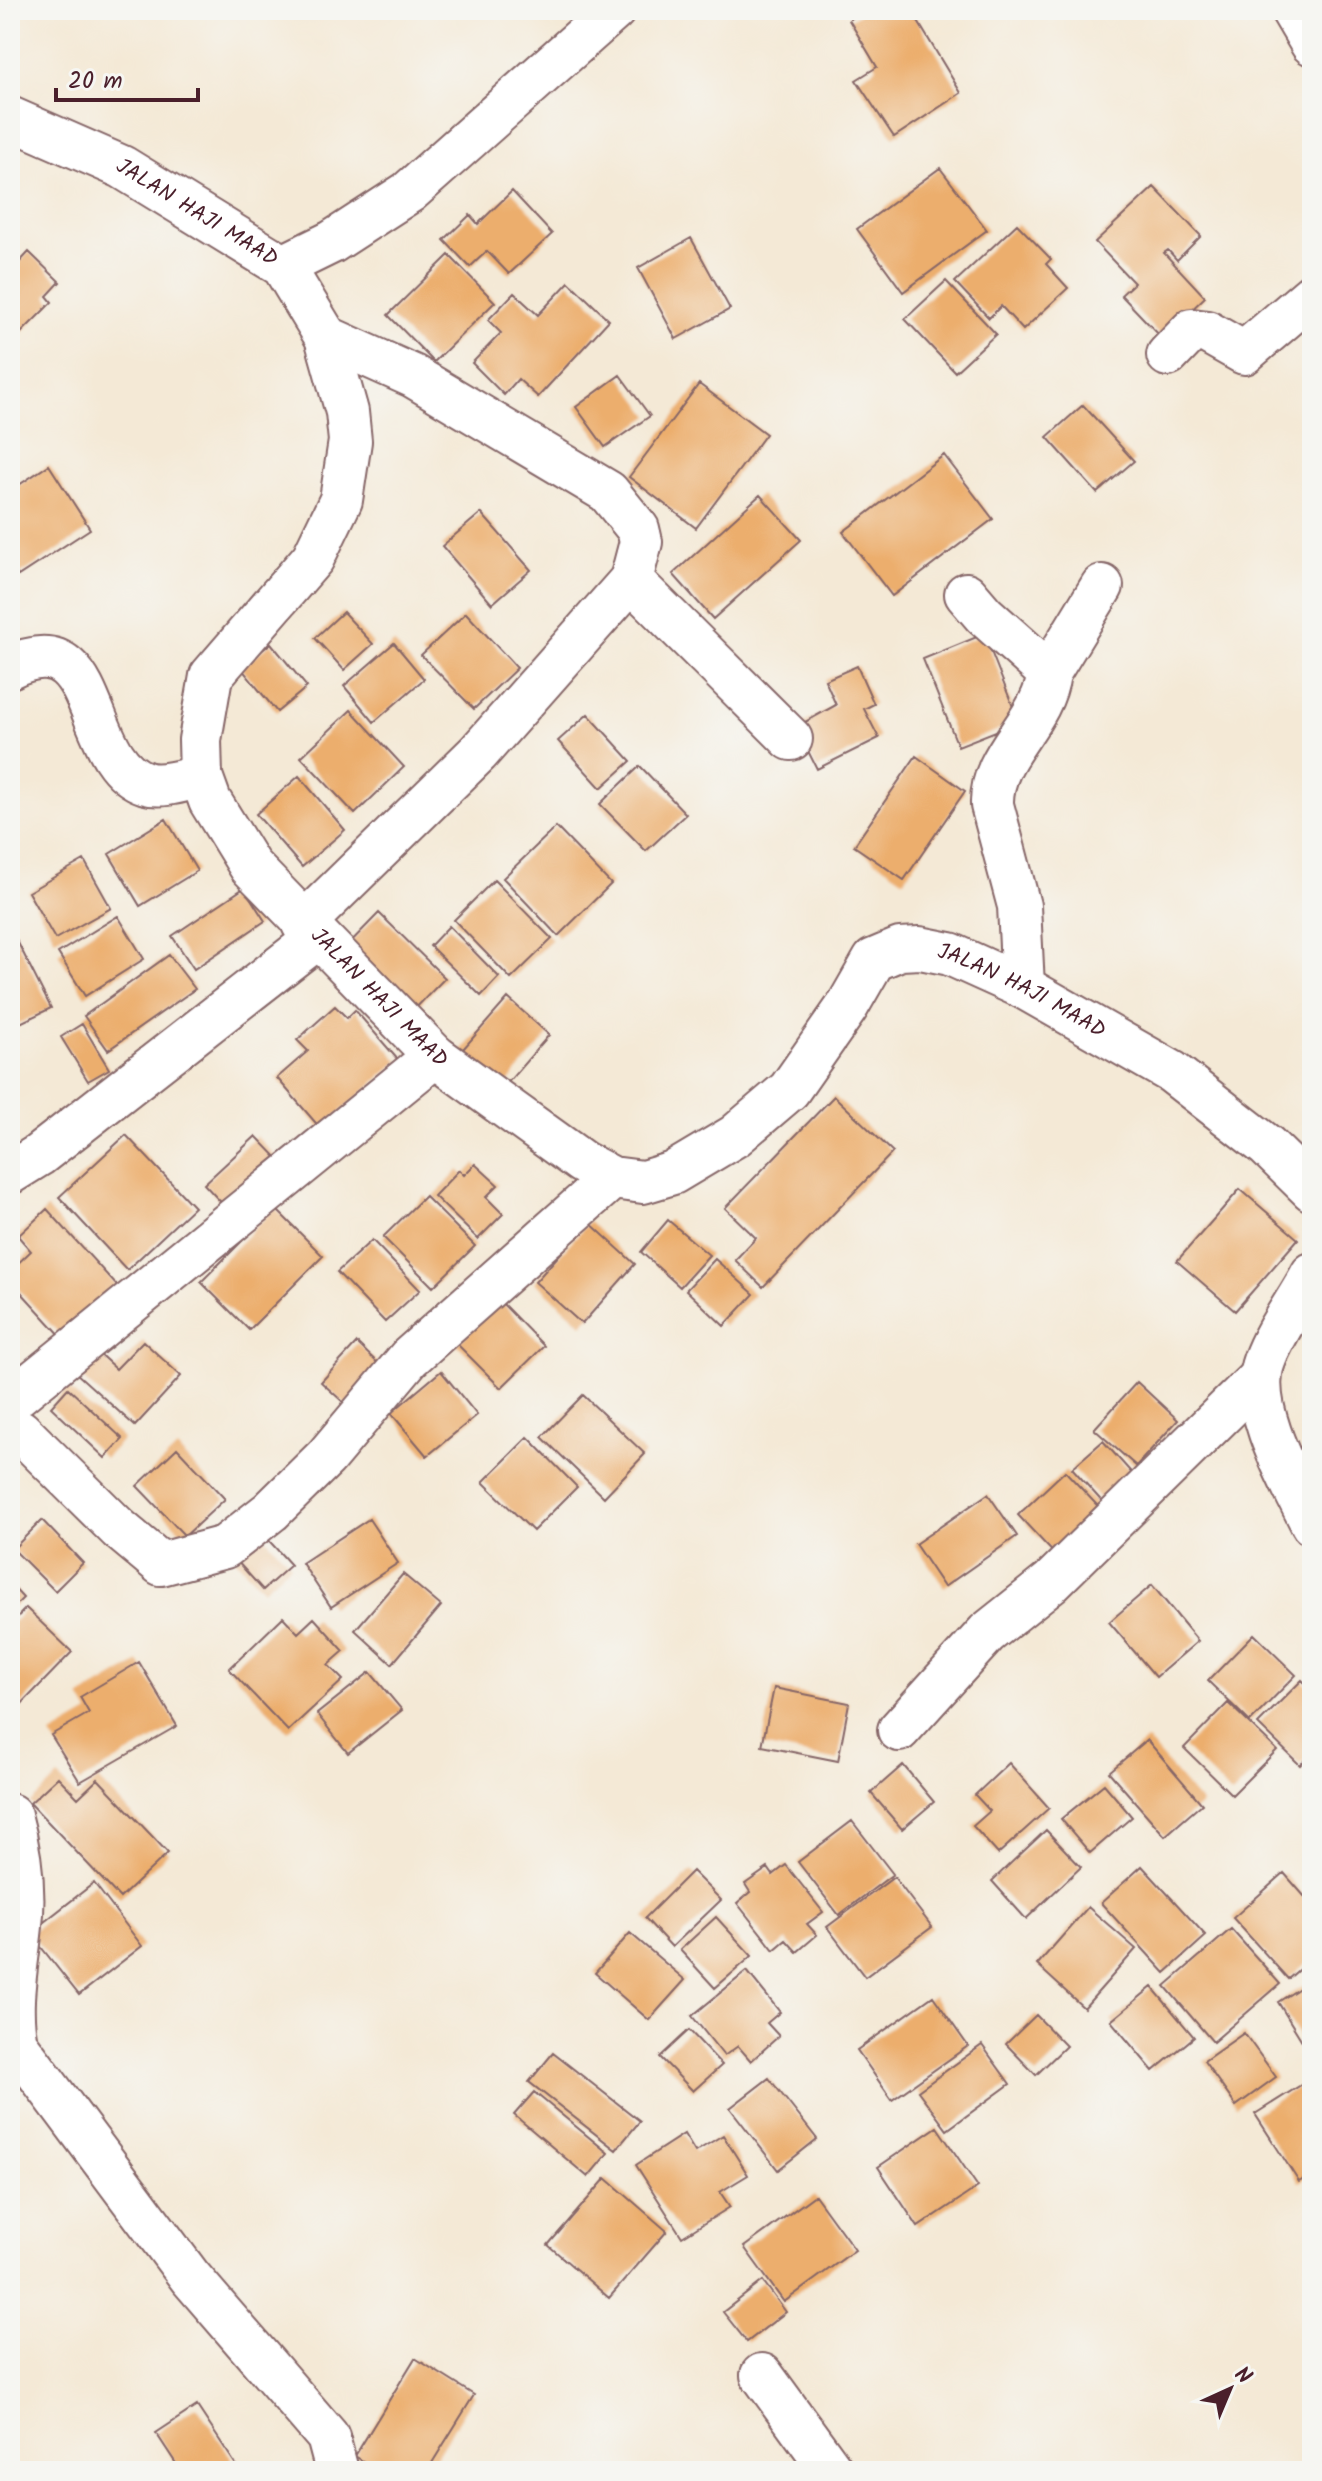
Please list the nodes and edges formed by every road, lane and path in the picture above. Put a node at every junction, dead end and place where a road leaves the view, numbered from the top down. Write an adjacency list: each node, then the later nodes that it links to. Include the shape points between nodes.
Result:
1 (614, 10): 5 (street, via 409,192 332,242)
2 (1292, 10): 3 (street)
3 (1312, 44)
4 (10, 118): 5 (street, JALAN HAJI MAAD, via 122,167)
5 (283, 266): 7 (street, JALAN HAJI MAAD)
6 (1312, 295): 8 (street, via 1244,353 1207,332 1192,330)
7 (326, 337): 9 (street, via 413,376 608,492 638,529 641,542); 15 (street, JALAN HAJI MAAD, via 350,441 341,500 313,558 211,676 200,740)
8 (1168, 355)
9 (631, 580): 14 (street); 16 (street)
10 (1102, 586): 13 (street)
11 (966, 594): 13 (street)
12 (10, 667): 15 (street, via 25,659 56,658 72,669 110,751 132,775 159,784)
13 (1049, 673): 17 (street, via 1040,706 991,787 1019,906)
14 (791, 739)
15 (201, 776): 16 (street, JALAN HAJI MAAD, via 210,801 250,866)
16 (310, 931): 18 (street, JALAN HAJI MAAD); 19 (street, via 39,1155)
17 (1023, 987): 20 (street, JALAN HAJI MAAD, via 950,954 920,948 880,956 789,1090 735,1136 673,1173 643,1182); 21 (street, JALAN HAJI MAAD, via 1172,1072 1267,1146)
18 (435, 1056): 20 (street, JALAN HAJI MAAD, via 538,1133); 24 (street)
19 (10, 1173)
20 (612, 1178): 24 (street, via 409,1358 326,1457 225,1547 161,1564)
21 (1312, 1190)
22 (1312, 1274): 23 (street, via 1264,1359)
23 (1259, 1378): 25 (street, via 1284,1468); 26 (street, via 1051,1582 987,1633)
24 (12, 1423)
25 (1312, 1524)
26 (899, 1730)
27 (10, 1815): 29 (street, via 23,1901 13,1978 16,2044 190,2277 328,2437)
28 (762, 2375): 30 (street)
29 (337, 2471)
30 (832, 2471)

